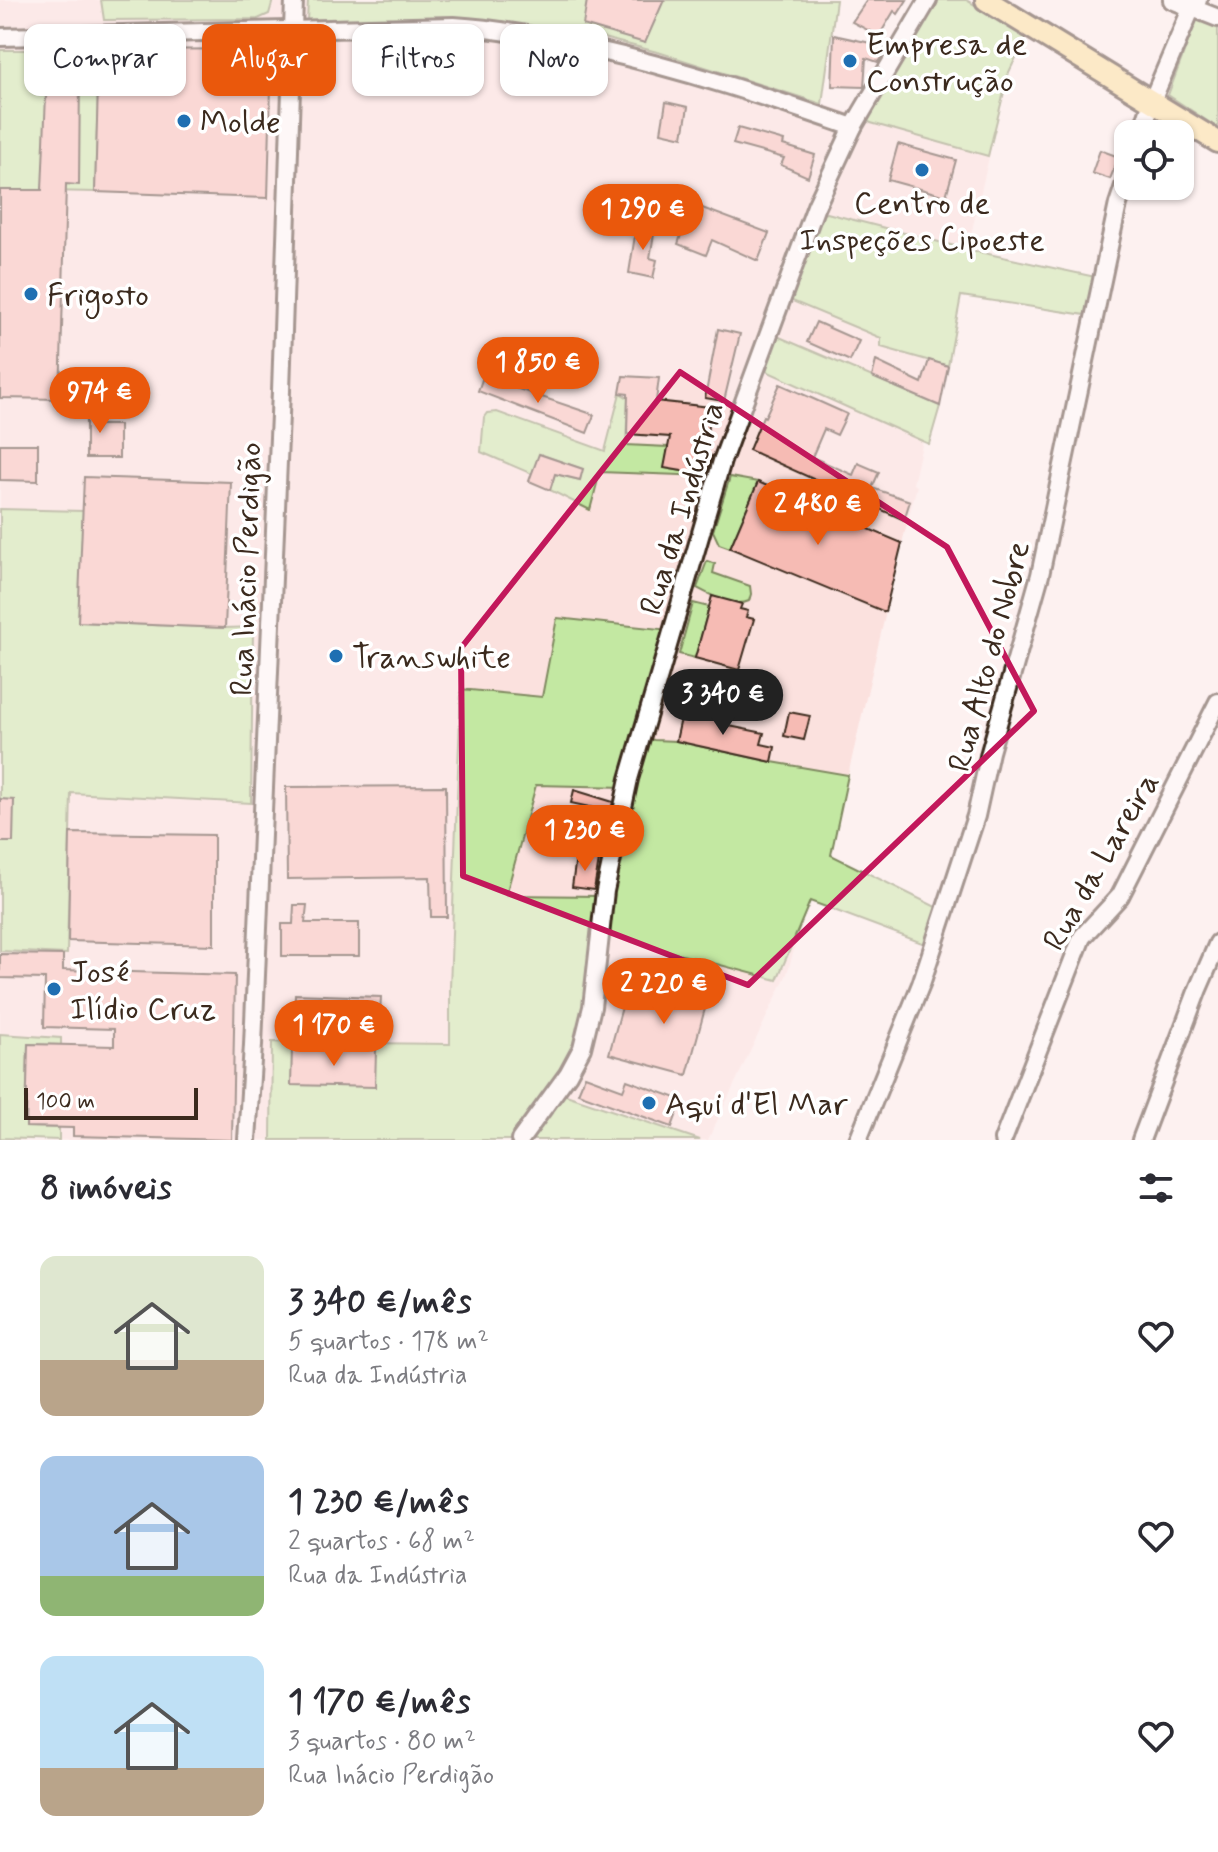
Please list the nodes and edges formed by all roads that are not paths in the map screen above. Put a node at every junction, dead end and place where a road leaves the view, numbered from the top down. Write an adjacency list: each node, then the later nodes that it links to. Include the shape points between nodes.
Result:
1 (294, 0): 7 (street, Rua Inácio Perdigão)
2 (928, 0): 14 (street, Rua da Indústria)
3 (986, 0): 12 (main road)
4 (1172, 0): 5 (street)
5 (1195, 3): 6 (street); 12 (street)
6 (1218, 18)
7 (293, 24)
8 (336, 29): 14 (street, via 487,28 660,65)
9 (202, 32): 10 (street)
10 (0, 37)
11 (291, 96): 19 (street, Rua Inácio Perdigão)
12 (1152, 101): 13 (street); 15 (main road)
13 (1146, 120)
14 (853, 127): 20 (street, Rua da Indústria, via 816,206 722,461 629,779 605,891 582,1048)
15 (1218, 142)
16 (1119, 200): 21 (street, Rua Alto do Nobre, via 1040,575 976,816 921,984)
17 (1218, 702): 22 (street, Rua da Lareira, via 1120,896 1082,937)
18 (1218, 943): 23 (street)
19 (247, 1140)
20 (520, 1140)
21 (858, 1140)
22 (1003, 1140)
23 (1141, 1140)

